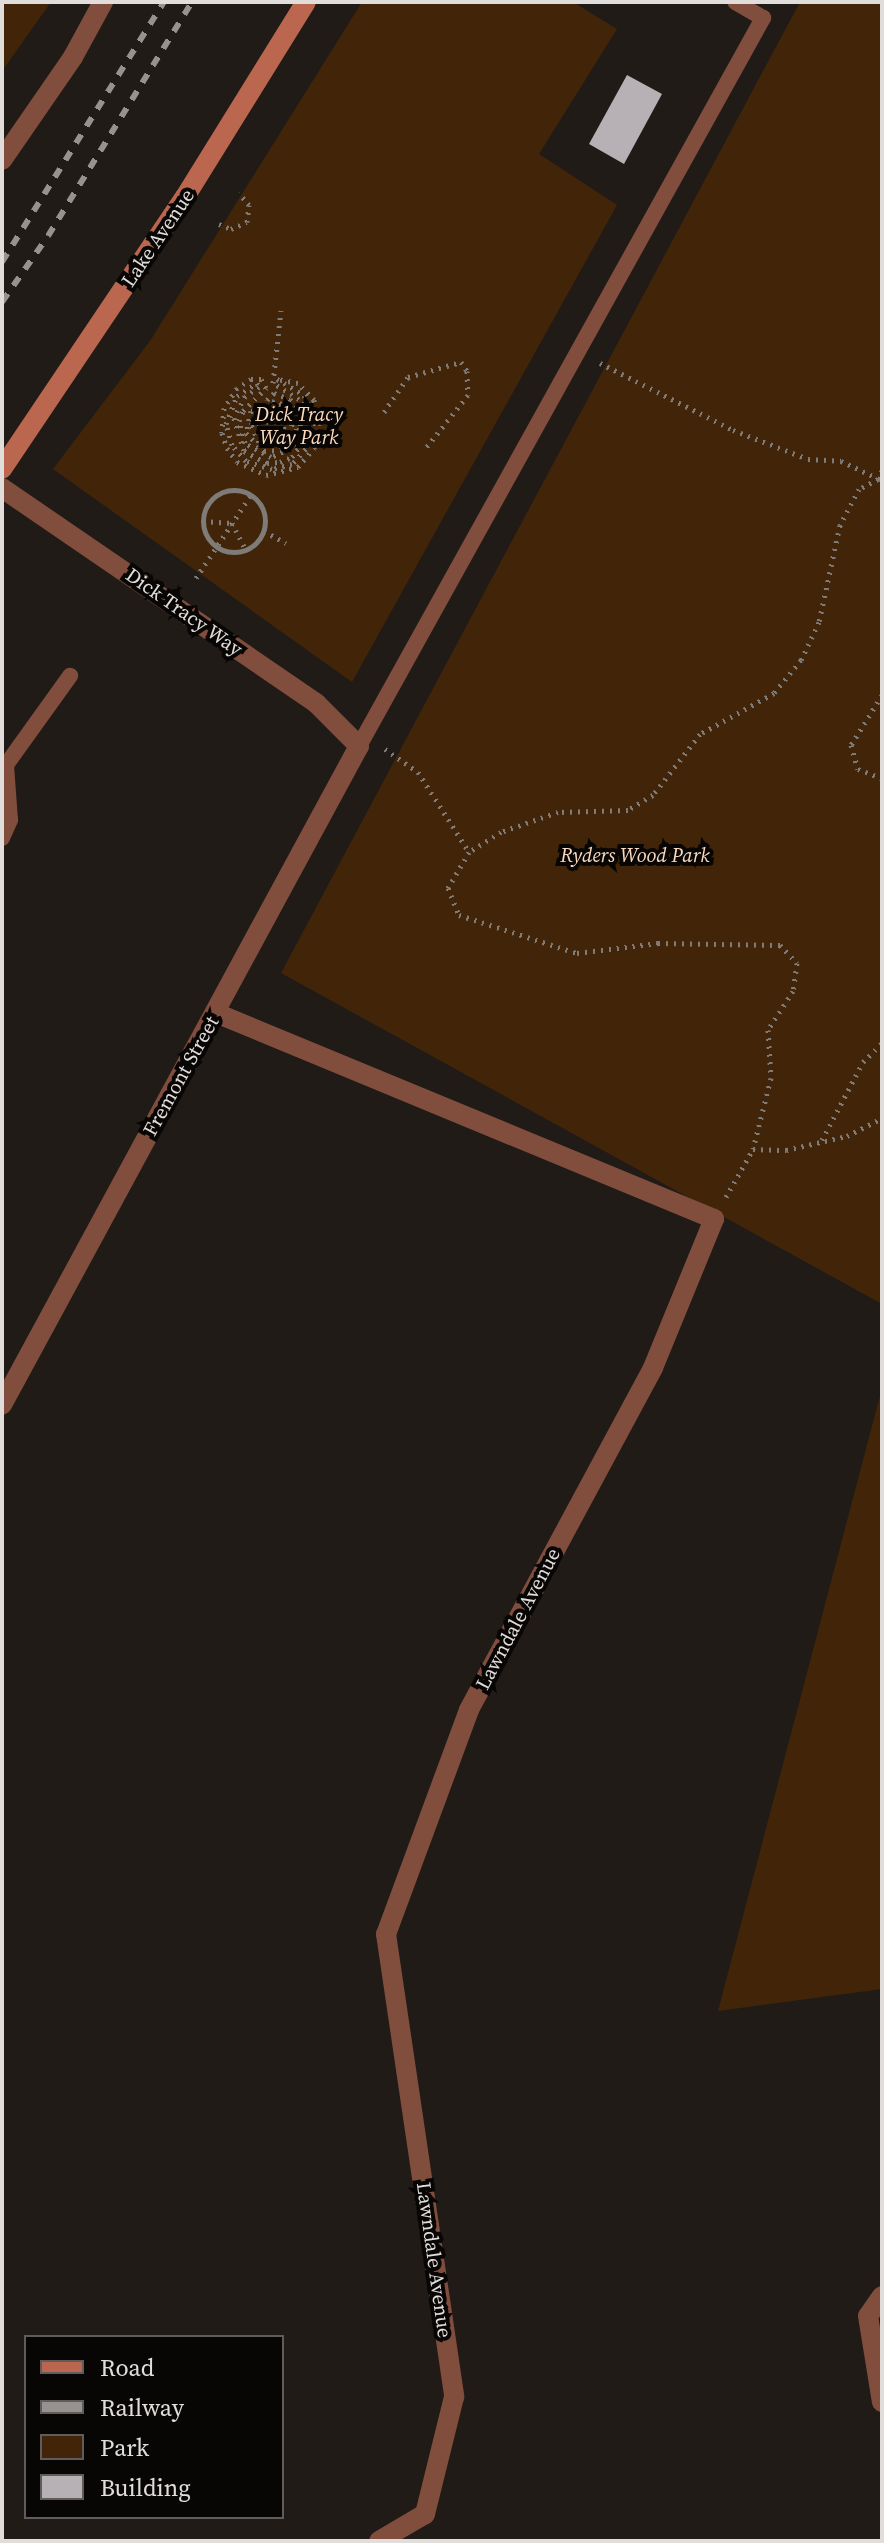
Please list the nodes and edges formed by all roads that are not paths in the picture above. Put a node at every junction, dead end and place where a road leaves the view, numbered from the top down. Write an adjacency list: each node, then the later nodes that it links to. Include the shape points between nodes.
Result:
1 (103, 2): 6 (street, via 73,57)
2 (306, 2): 7 (street, Lake Avenue, via 185,197)
3 (735, 2): 5 (lane)
4 (771, 2): 5 (lane)
5 (763, 18): 10 (lane)
6 (2, 160)
7 (2, 469)
8 (2, 488): 10 (street, Dick Tracy Way)
9 (70, 676): 11 (lane)
10 (363, 739): 13 (street, Fremont Street)
11 (4, 764): 12 (lane, via 10,820)
12 (2, 838)
13 (216, 1013): 14 (street, Fremont Street); 17 (street, Lawndale Avenue, via 714,1219 653,1368 469,1710 386,1934 454,2397 425,2514)
14 (2, 1405)
15 (882, 2296): 16 (street, via 868,2316)
16 (882, 2402)
17 (379, 2541)

